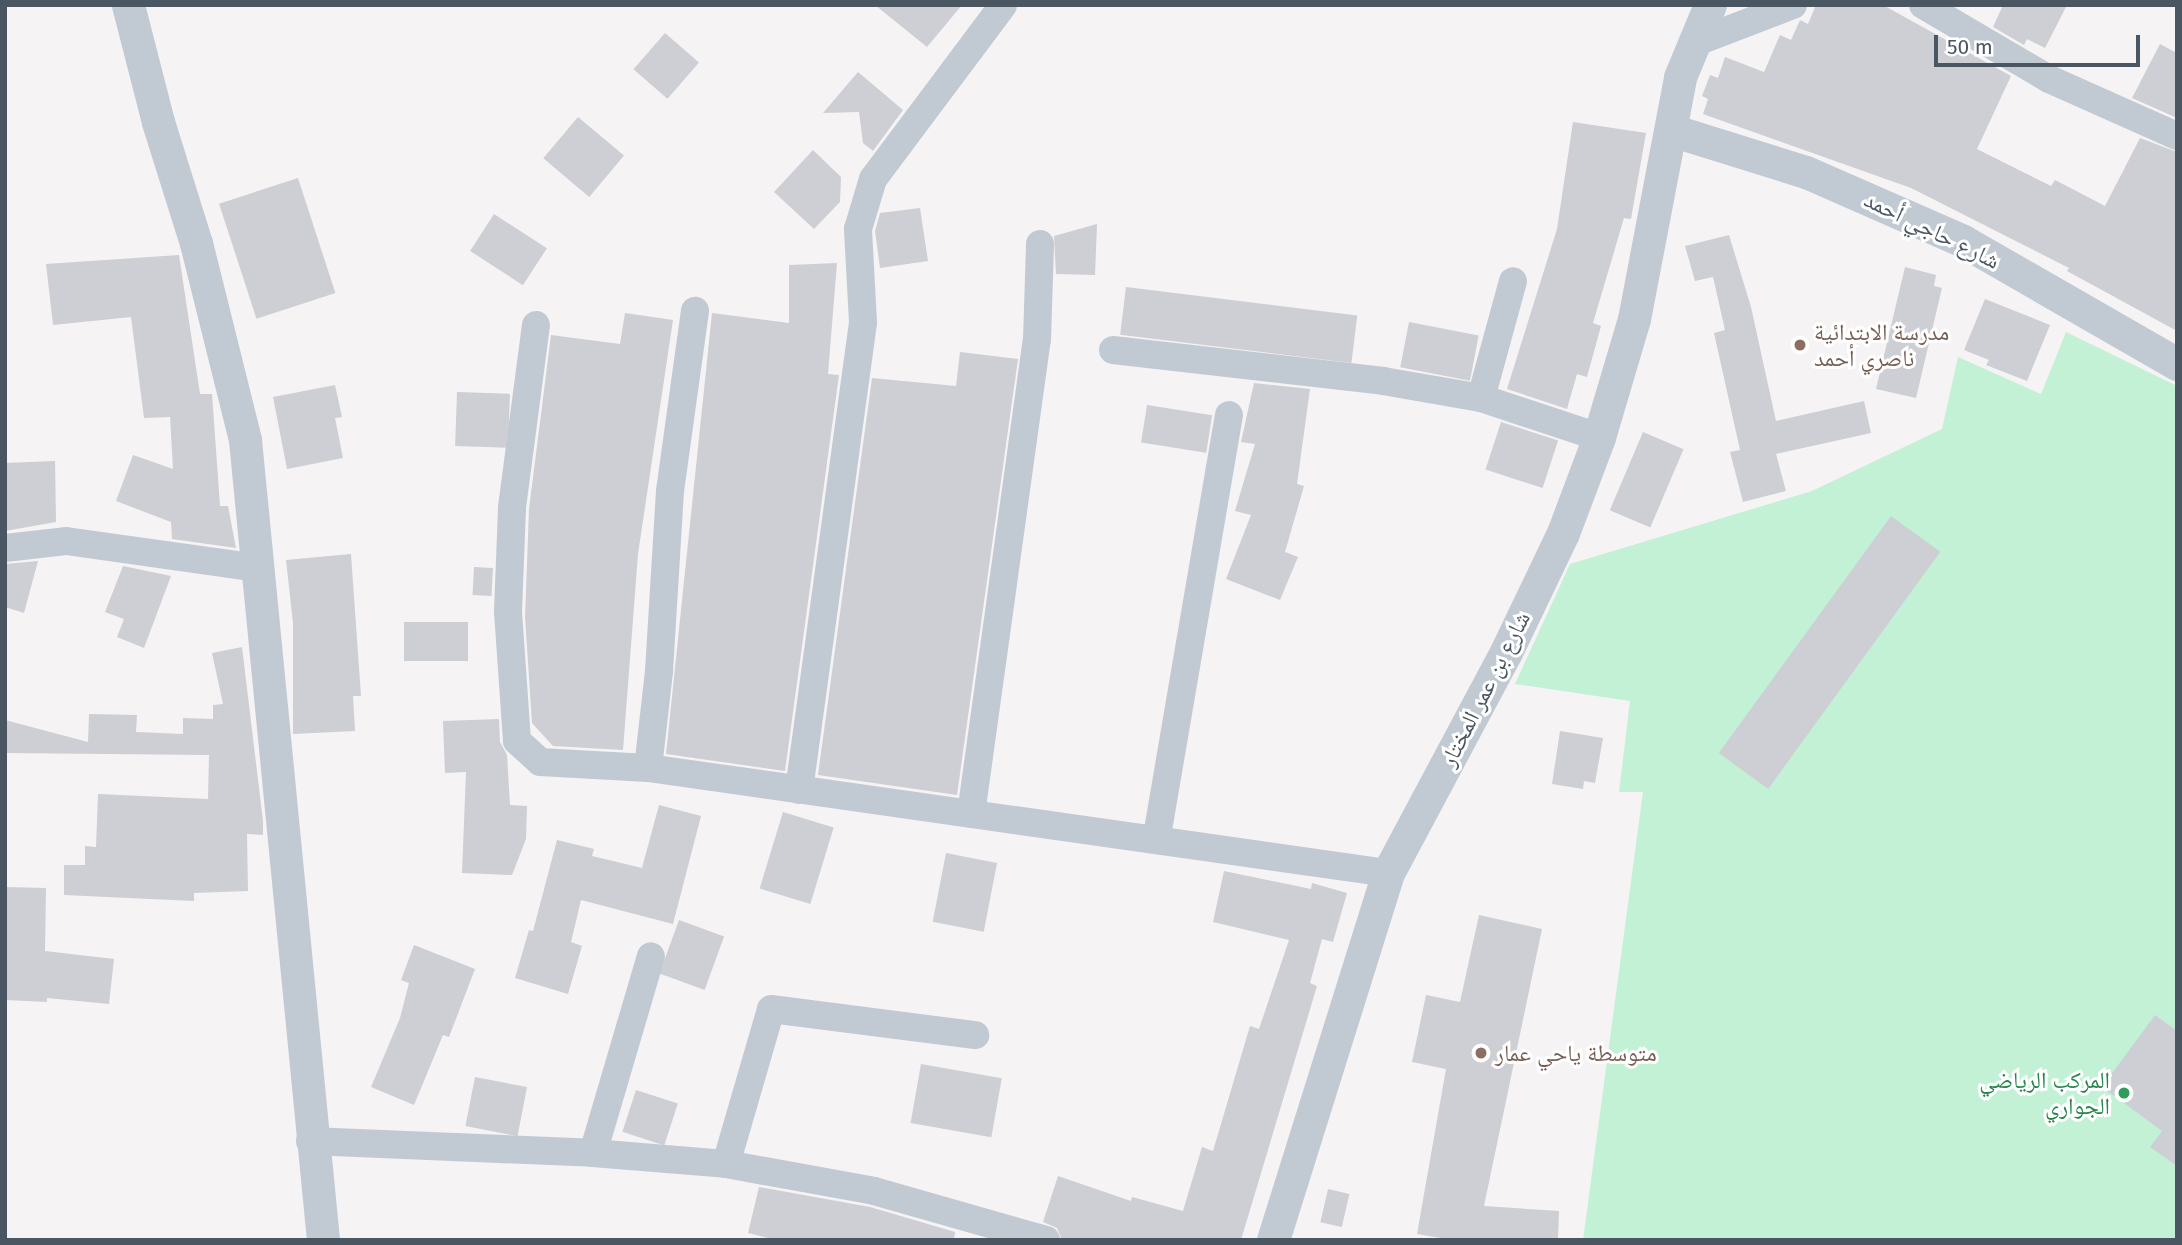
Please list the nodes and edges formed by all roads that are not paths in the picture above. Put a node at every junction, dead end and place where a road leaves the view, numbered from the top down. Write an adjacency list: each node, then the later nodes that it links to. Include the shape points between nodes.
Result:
1 (128, 5): 19 (street, via 229,368 245,440)
2 (1003, 5): 21 (street, via 873,179 858,229 863,322)
3 (1710, 5): 6 (street, شارع بن عمر المختار)
4 (1793, 5): 6 (street)
5 (1923, 5): 8 (street, via 2049,79)
6 (1694, 43): 7 (street, شارع بن عمر المختار, via 1680,77)
7 (1671, 130): 14 (street, شارع حاجي أحمد, via 1806,172 1963,241); 17 (street, شارع بن عمر المختار, via 1634,319)
8 (2177, 136)
9 (1040, 244): 22 (street, via 1037,340)
10 (1513, 281): 15 (street)
11 (695, 311): 20 (street, via 670,491)
12 (536, 325): 20 (street, via 512,508 508,612 517,741 540,762)
13 (1113, 350): 15 (street)
14 (2177, 364)
15 (1481, 398): 17 (street)
16 (1229, 415): 23 (street)
17 (1600, 437): 24 (street, شارع بن عمر المختار, via 1563,533 1512,640)
18 (5, 548): 19 (street, via 66,541)
19 (257, 568): 27 (street, via 270,666)
20 (648, 768): 21 (street)
21 (799, 790): 22 (street)
22 (971, 814): 23 (street)
23 (1157, 836): 24 (street)
24 (1388, 873): 32 (street, شارع بن عمر المختار)
25 (650, 956): 28 (street)
26 (975, 1035): 29 (street, via 771,1009)
27 (310, 1141): 28 (street); 30 (street)
28 (593, 1153): 29 (street)
29 (726, 1164): 31 (street, via 874,1191)
30 (323, 1240)
31 (1046, 1240)
32 (1273, 1240)

